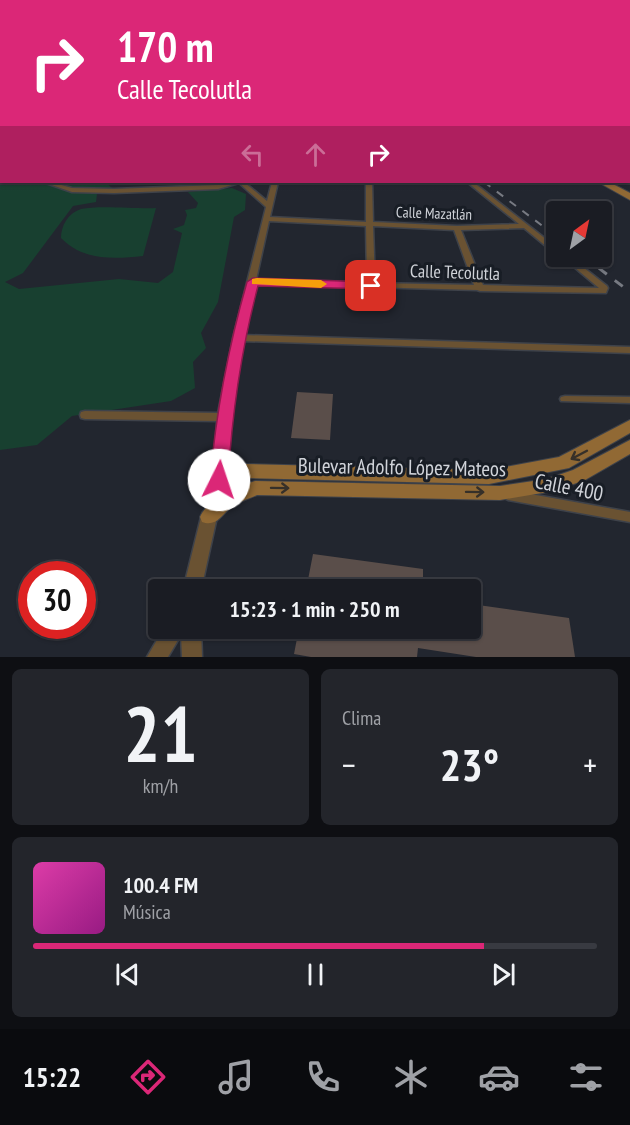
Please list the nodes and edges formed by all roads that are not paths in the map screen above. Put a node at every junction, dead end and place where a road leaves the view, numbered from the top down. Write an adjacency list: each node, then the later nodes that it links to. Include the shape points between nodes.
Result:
1 (49, 183): 2 (street, via 72,190 114,191)
2 (235, 183)
3 (240, 183): 11 (street)
4 (275, 183): 11 (street)
5 (369, 183): 13 (street)
6 (471, 183): 14 (street, Calle Mazatlán)
7 (605, 183): 10 (main road)
8 (615, 183): 9 (main road)
9 (630, 191)
10 (630, 197)
11 (269, 206): 12 (street)
12 (268, 219): 13 (street, Calle Mazatlán); 18 (street)
13 (369, 223): 15 (street, Calle Mazatlán); 19 (street)
14 (527, 226): 15 (street, Calle Mazatlán); 16 (street)
15 (457, 228): 20 (street)
16 (546, 242)
17 (578, 267): 20 (street, Calle Tecolutla, via 603,291)
18 (253, 282): 19 (street, Calle Tecolutla); 21 (street)
19 (371, 286): 20 (street, Calle Tecolutla)
20 (480, 289)
21 (238, 338): 22 (street); 26 (street)
22 (630, 350)
23 (565, 399): 24 (street)
24 (630, 400)
25 (85, 415): 26 (street)
26 (224, 417): 29 (street)
27 (630, 426): 29 (main road, Bulevar Adolfo López Mateos, one-way to 29, via 563,463 498,476 243,471)
28 (630, 446): 30 (main road, Bulevar Adolfo López Mateos, via 579,475 548,486)
29 (219, 480): 31 (street)
30 (500, 493): 31 (main road, Bulevar Adolfo López Mateos, one-way to 30, via 225,502 255,488); 32 (street, Calle 400)
31 (209, 517): 33 (street)
32 (630, 517)
33 (195, 579)
34 (168, 639): 36 (street)
35 (191, 639): 37 (street)
36 (157, 657)
37 (192, 657)

